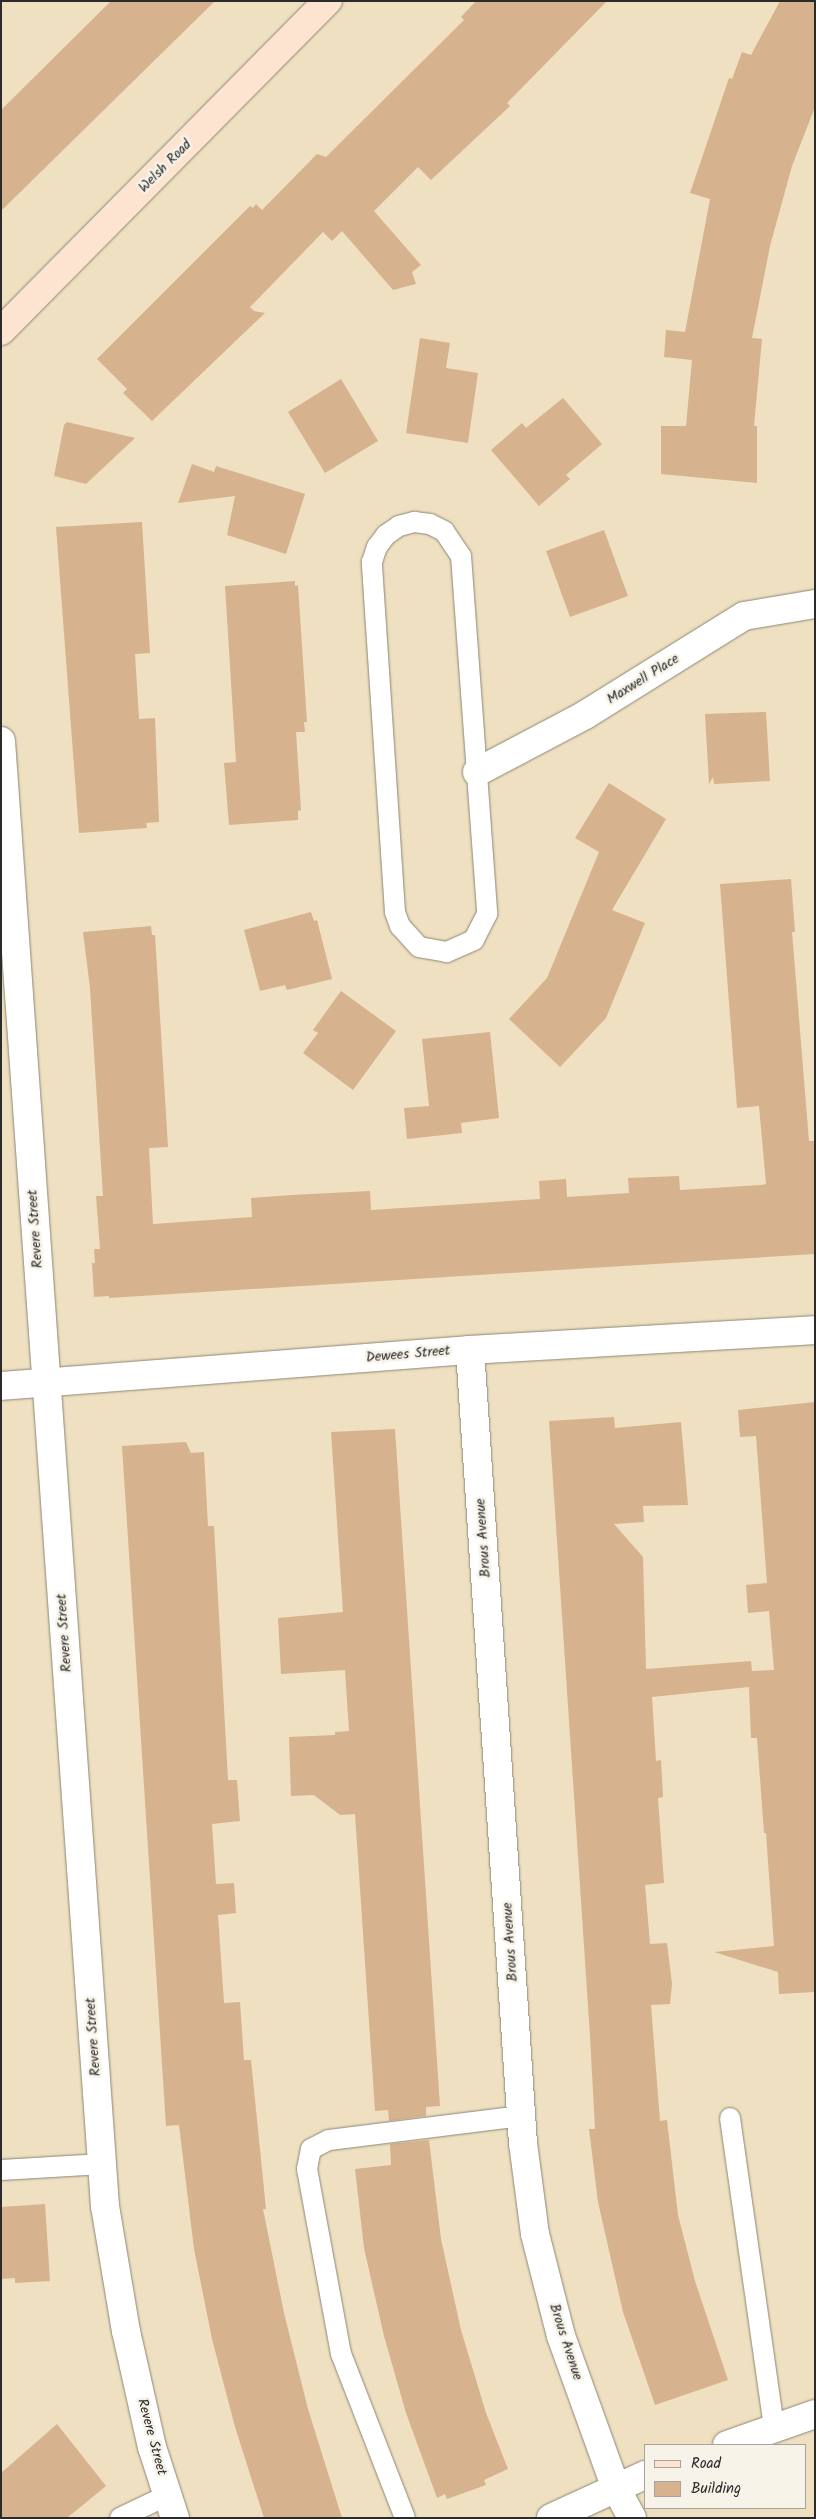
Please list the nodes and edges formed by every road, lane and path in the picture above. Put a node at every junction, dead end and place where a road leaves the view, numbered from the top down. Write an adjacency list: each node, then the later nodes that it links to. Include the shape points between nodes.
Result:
1 (328, 1): 2 (street, Welsh Road)
2 (1, 331)
3 (815, 604): 5 (street, Maxwell Place, via 744,616 585,716)
4 (1, 740): 8 (street, Revere Street)
5 (477, 772): 5 (lane, via 461,556 444,531 430,524 414,522 399,526 386,535 372,562 395,912 408,938 433,952 448,952 474,940 487,914)
6 (815, 1330): 7 (street, Dewees Street)
7 (470, 1350): 8 (street, Dewees Street); 10 (street, Brous Avenue)
8 (45, 1383): 9 (street, Dewees Street); 12 (street, Revere Street)
9 (1, 1386)
10 (522, 2116): 18 (street, Brous Avenue, via 535,2234 561,2336); 21 (lane, via 329,2140 310,2149 307,2168 341,2354)
11 (730, 2118): 15 (lane)
12 (103, 2164): 13 (lane); 19 (street, Revere Street, via 105,2206 126,2331 152,2446)
13 (1, 2170)
14 (815, 2414): 15 (street)
15 (774, 2428): 16 (street)
16 (730, 2444)
17 (644, 2475): 18 (street)
18 (615, 2486): 22 (street); 23 (street, Brous Avenue)
19 (172, 2506): 20 (lane)
20 (120, 2518)
21 (405, 2518)
22 (551, 2518)
23 (632, 2518)

